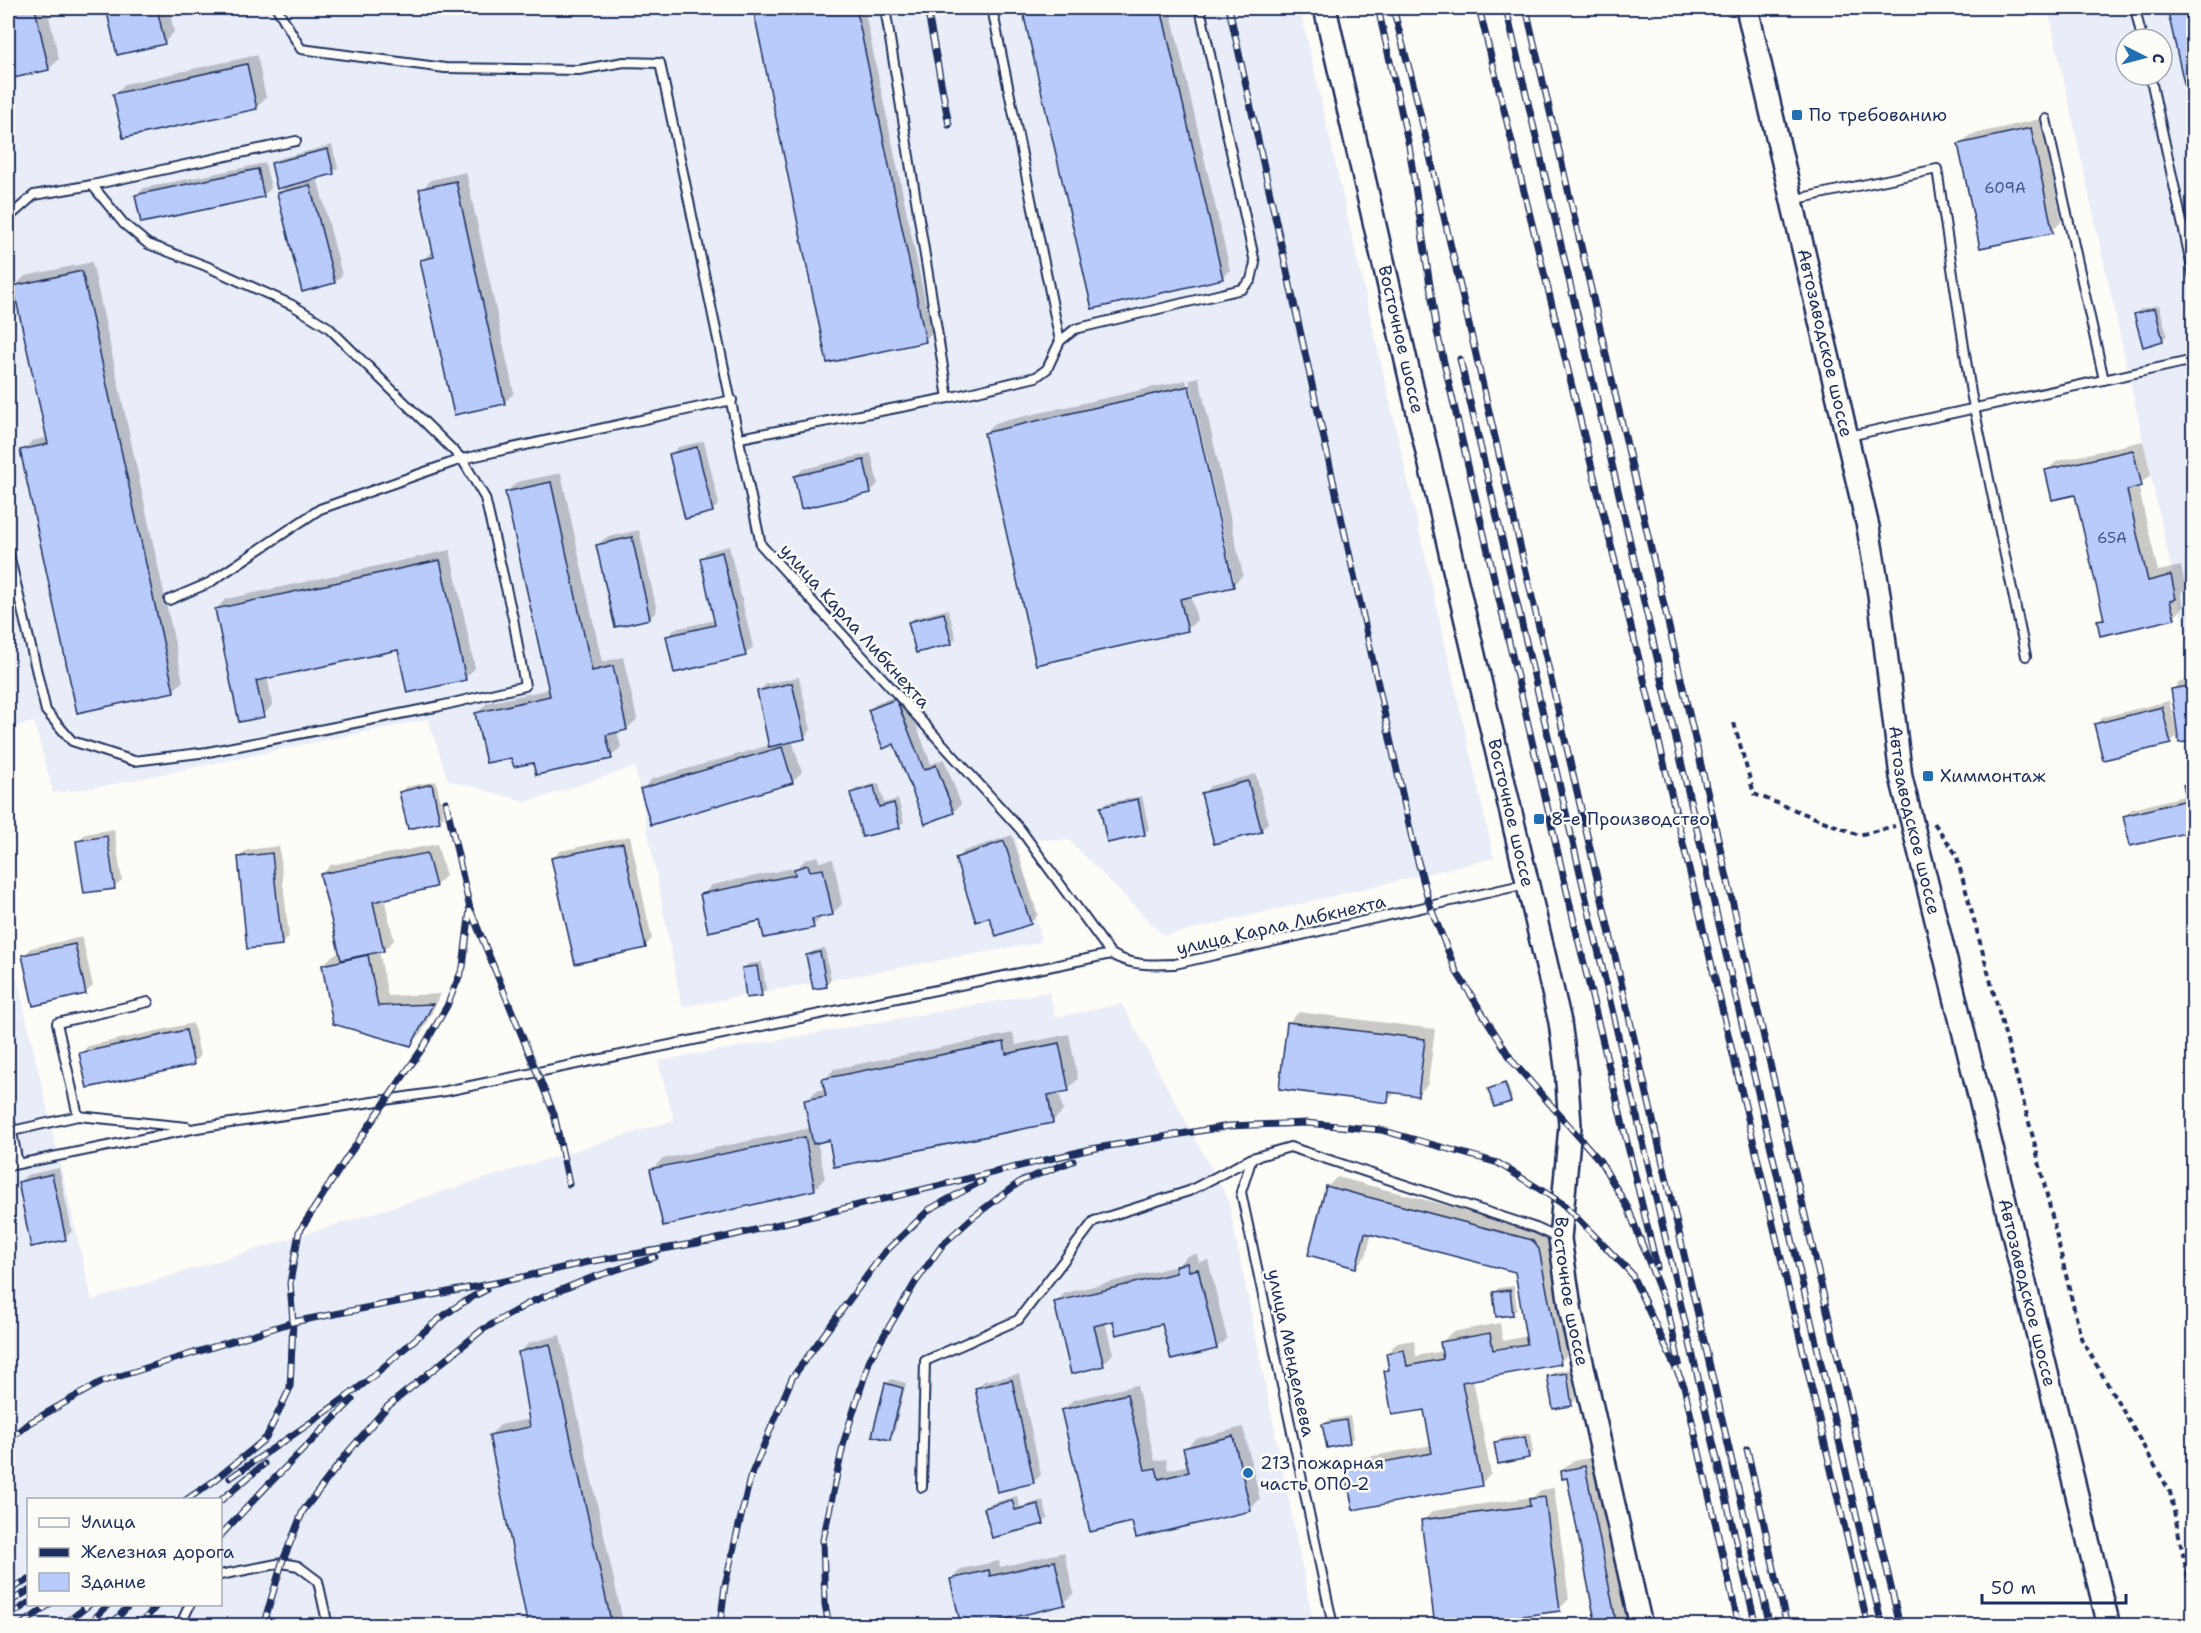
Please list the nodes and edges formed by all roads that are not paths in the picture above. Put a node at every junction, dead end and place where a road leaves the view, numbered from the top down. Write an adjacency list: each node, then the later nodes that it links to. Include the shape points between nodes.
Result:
1 (277, 8): 20 (lane, улица Карла Либкнехта, via 302,50 445,68 579,69 624,62 660,63)
2 (885, 8): 19 (lane)
3 (992, 8): 16 (lane)
4 (1200, 8): 16 (lane, via 1255,263 1251,280 1242,289 1075,329)
5 (1325, 8): 28 (main road, Восточное шоссе)
6 (1747, 8): 13 (main road, Автозаводское шоссе)
7 (2135, 8): 8 (lane)
8 (2139, 27)
9 (2153, 87): 15 (lane)
10 (2046, 119): 18 (lane)
11 (296, 141): 12 (lane)
12 (92, 185): 14 (lane, via 34,195); 24 (lane, via 124,224 148,244 292,305 328,327)
13 (1792, 200): 21 (lane, via 1937,169); 22 (main road, Автозаводское шоссе)
14 (8, 218)
15 (2193, 277)
16 (1060, 341): 19 (lane, via 1047,369 1036,377)
17 (2193, 360): 18 (lane)
18 (2103, 380): 21 (lane)
19 (948, 398): 23 (lane)
20 (732, 400): 23 (lane, улица Карла Либкнехта); 24 (lane)
21 (1974, 408): 22 (lane); 27 (lane)
22 (1847, 437): 46 (main road, Автозаводское шоссе, via 1870,538 1901,777)
23 (740, 438): 29 (lane, улица Карла Либкнехта, via 761,545 1020,829)
24 (462, 459): 25 (lane, via 485,498 525,686 382,718 208,752 134,761 72,741 46,711); 26 (lane, via 320,508 209,583)
25 (8, 550)
26 (169, 600)
27 (2026, 656)
28 (1528, 883): 29 (lane, улица Карла Либкнехта, via 1175,964 1124,962); 38 (main road, Восточное шоссе, via 1566,1066 1570,1126)
29 (1111, 954): 33 (lane, via 446,1091)
30 (148, 1002): 32 (lane, via 57,1023)
31 (8, 1111): 34 (lane)
32 (78, 1116): 33 (lane); 34 (lane)
33 (197, 1128): 36 (lane)
34 (10, 1132): 36 (lane)
35 (1252, 1158): 38 (lane, via 1290,1147); 39 (lane, via 1189,1191 1094,1221 1018,1320 925,1361); 44 (lane, улица Менделеева, via 1241,1192)
36 (18, 1164): 37 (lane)
37 (8, 1166)
38 (1560, 1239): 45 (main road, Восточное шоссе, via 1571,1313)
39 (922, 1487)
40 (222, 1575): 43 (lane, via 282,1563 298,1566 318,1581)
41 (190, 1606): 42 (lane)
42 (180, 1626)
43 (328, 1626)
44 (1333, 1626)
45 (1641, 1626)
46 (2109, 1626)

